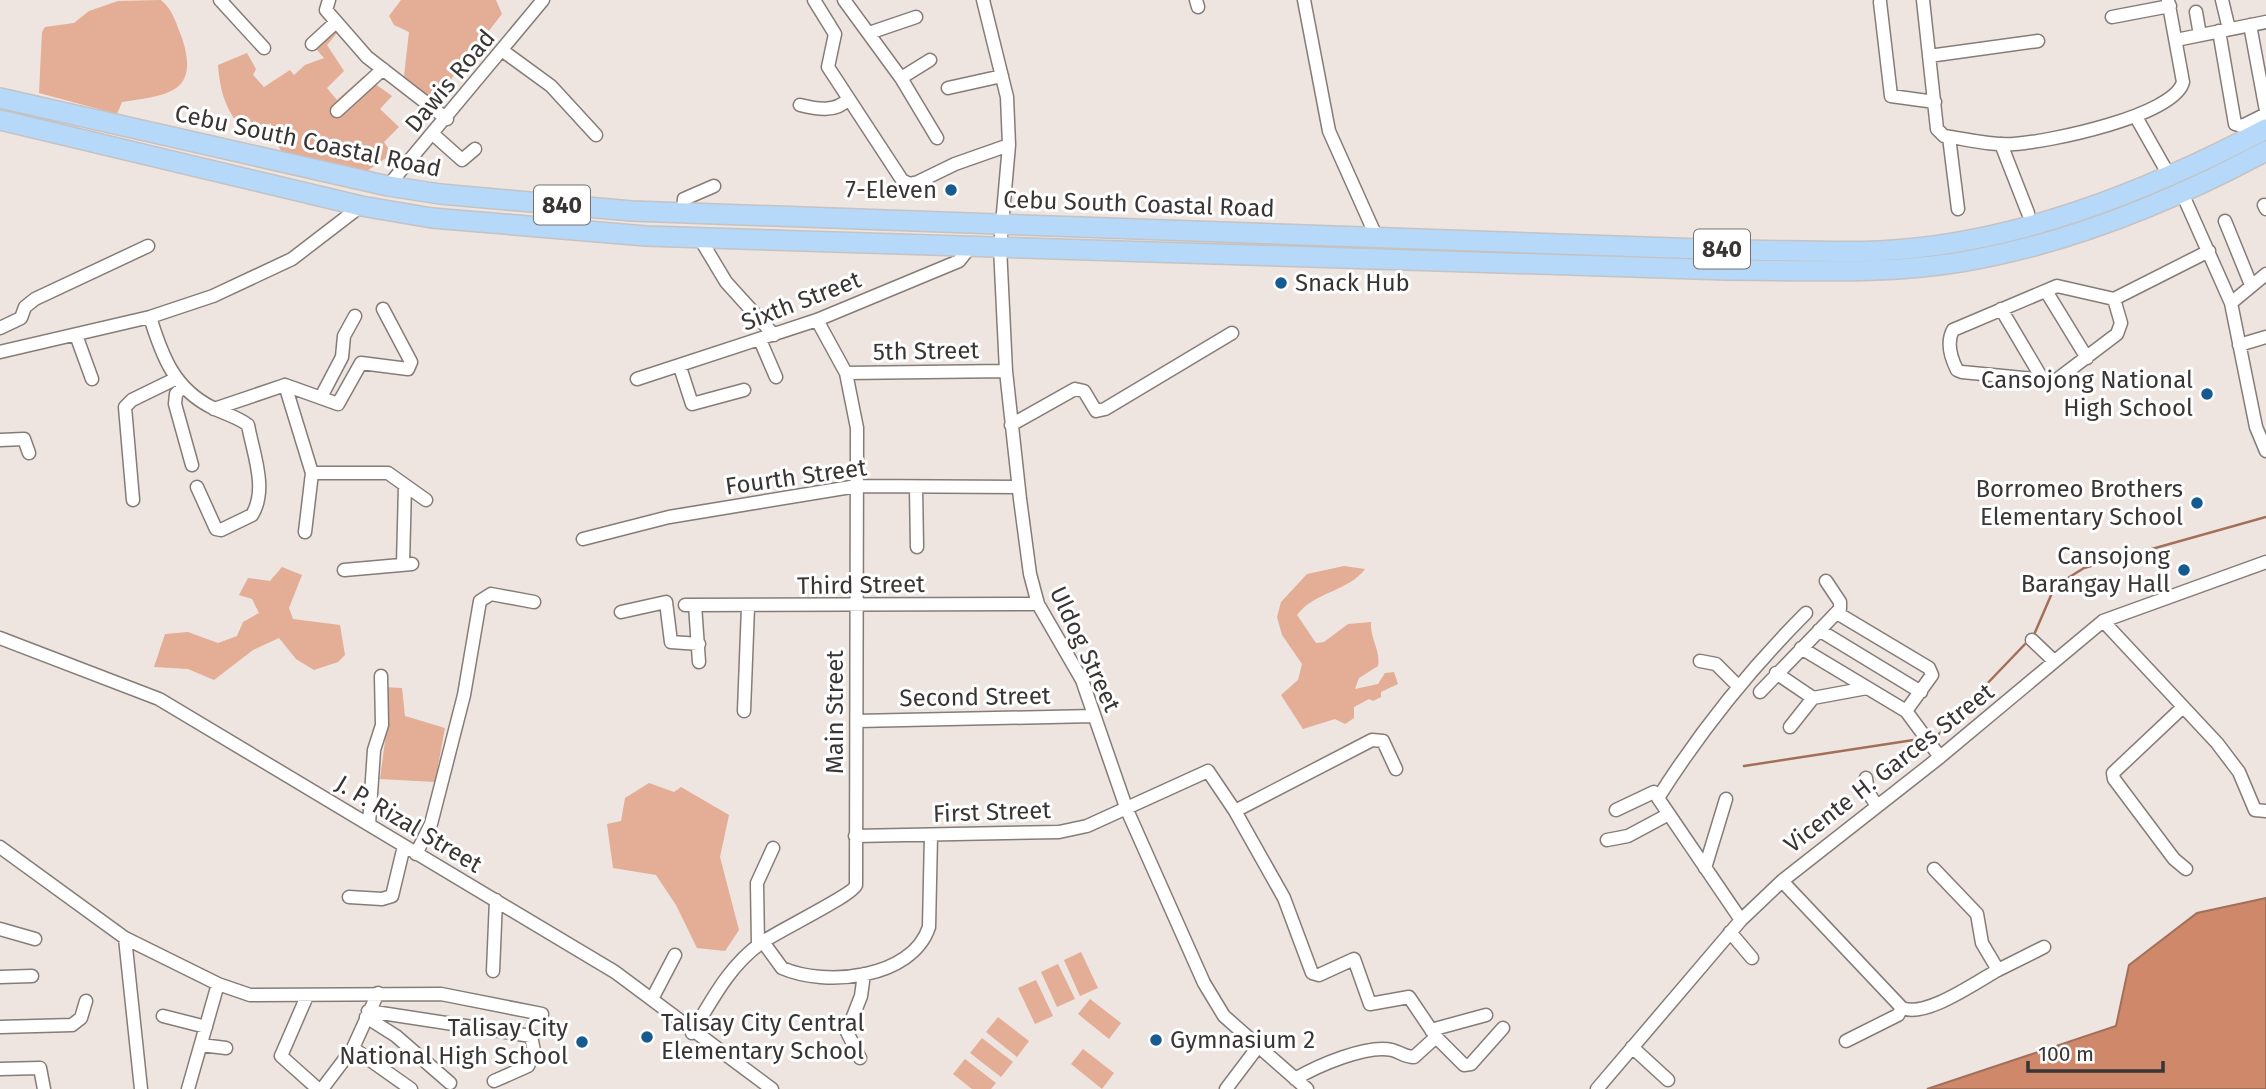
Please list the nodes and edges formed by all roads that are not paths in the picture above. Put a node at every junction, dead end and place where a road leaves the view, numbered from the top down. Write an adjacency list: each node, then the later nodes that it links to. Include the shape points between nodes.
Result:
1 (220, 0): 24 (street)
2 (329, 0): 15 (street, via 326,10)
3 (543, 0): 25 (street, Dawis Road)
4 (814, 0): 33 (street, via 835,34 828,67)
5 (844, 0): 19 (street)
6 (983, 0): 29 (street)
7 (1304, 0): 60 (street, via 1329,131)
8 (1923, 0): 26 (street)
9 (2222, 0): 18 (street)
10 (1880, 2): 34 (street, via 1891,96)
11 (2169, 3): 14 (street); 21 (street)
12 (2196, 12): 20 (street)
13 (916, 17): 19 (street)
14 (2112, 17)
15 (336, 22): 23 (street); 28 (street)
16 (2266, 22): 17 (street)
17 (2250, 25): 18 (street); 37 (street)
18 (2224, 30): 20 (street); 37 (street, via 2235,124 2242,126)
19 (869, 33): 30 (street)
20 (2200, 35): 21 (street)
21 (2176, 40): 38 (street, via 2182,86 2178,93)
22 (2038, 41): 26 (street)
23 (312, 44)
24 (264, 48)
25 (503, 51): 39 (street, Dawis Road); 43 (street, via 551,86)
26 (1929, 56): 34 (street)
27 (930, 60): 30 (street)
28 (383, 69): 36 (street); 39 (street)
29 (1002, 76): 31 (street); 47 (street)
30 (901, 78): 45 (street)
31 (948, 88)
32 (0, 98): 51 (highway, Cebu South Coastal Road / 840)
33 (848, 99): 35 (street, via 844,105 823,109); 47 (street, via 909,184)
34 (1935, 102): 44 (street, via 1937,129)
35 (800, 106)
36 (337, 111)
37 (2266, 113)
38 (2136, 117): 46 (street, via 2095,129); 50 (street)
39 (447, 119): 42 (street, Dawis Road)
40 (0, 120): 54 (highway, Cebu South Coastal Road / 840)
41 (2266, 129): 50 (highway, Cebu South Coastal Road / 840)
42 (433, 135): 48 (street, via 462,160); 51 (street, Dawis Road)
43 (596, 135)
44 (1949, 137): 46 (street); 55 (street)
45 (937, 138)
46 (2001, 144): 57 (street)
47 (1009, 145): 59 (street)
48 (475, 149)
49 (2266, 151): 53 (highway, Cebu South Coastal Road / 840)
50 (2170, 177): 60 (highway, Cebu South Coastal Road / 840, via 2033,225 1961,242 1880,250 1730,250)
51 (388, 186): 56 (highway, Cebu South Coastal Road / 840)
52 (713, 186): 56 (street, via 684,199)
53 (2182, 193): 64 (highway, Cebu South Coastal Road / 840, via 2039,244 1961,262 1880,270 1727,270); 65 (street)
54 (361, 206): 61 (highway, Cebu South Coastal Road / 840, via 432,218); 74 (street, via 292,259 213,296)
55 (1958, 209)
56 (683, 213): 59 (highway, Cebu South Coastal Road / 840)
57 (2028, 213)
58 (2225, 220): 67 (street)
59 (1001, 225): 60 (highway, Cebu South Coastal Road / 840); 64 (street, Uldog Street)
60 (1376, 236)
61 (699, 237): 63 (highway, Cebu South Coastal Road / 840); 79 (street, via 726,282)
62 (148, 246): 76 (street, via 30,302 21,318)
63 (971, 246): 64 (highway, Cebu South Coastal Road / 840); 75 (street, Sixth Street, via 959,261)
64 (1000, 247): 86 (street, Uldog Street)
65 (2209, 251): 69 (street); 70 (street)
66 (2266, 274): 67 (street)
67 (2252, 285): 70 (street)
68 (2046, 291): 69 (street, via 2064,285); 72 (street); 84 (street)
69 (2114, 299): 84 (street, via 2121,330)
70 (2231, 303): 82 (street)
71 (383, 309): 95 (street, via 411,366 361,363 341,402)
72 (2001, 309): 91 (street); 91 (street, via 1950,334 1957,370)
73 (355, 316): 95 (street, via 344,335 342,357)
74 (150, 317): 78 (street); 92 (street, via 162,355)
75 (817, 320): 79 (street, Sixth Street); 87 (street, Main Street)
76 (0, 328)
77 (1232, 333): 97 (street, via 1105,409 1096,411 1080,388)
78 (76, 335): 83 (street); 89 (street)
79 (774, 335): 81 (street, Sixth Street)
80 (2266, 337): 82 (street)
81 (760, 341): 85 (street, Sixth Street); 88 (street)
82 (2239, 345): 98 (street)
83 (0, 352)
84 (2087, 358): 91 (street, via 2055,381)
85 (680, 367): 90 (street, Sixth Street); 94 (street, via 692,404)
86 (1006, 371): 87 (street, 5th Street); 97 (street, Uldog Street)
87 (846, 373): 105 (street, Main Street, via 857,428)
88 (776, 377)
89 (92, 379)
90 (638, 379)
91 (2043, 380)
92 (179, 383): 96 (street); 102 (street, via 175,404); 109 (street, via 132,400 125,407)
93 (285, 385): 95 (street); 96 (street); 103 (street)
94 (744, 390)
95 (321, 397)
96 (214, 409): 106 (street, via 248,425 259,499 252,515 221,530 213,526)
97 (1011, 425): 107 (street, Uldog Street)
98 (2261, 426): 100 (street)
99 (0, 440): 101 (street, via 24,439)
100 (2266, 451)
101 (29, 453)
102 (192, 465)
103 (312, 473): 104 (street, via 388,473); 111 (street)
104 (405, 486): 110 (street); 115 (street, via 407,564)
105 (857, 486): 108 (street, Fourth Street); 112 (street, Fourth Street, via 669,517); 119 (street, Main Street)
106 (197, 487)
107 (1018, 487): 108 (street, Fourth Street); 118 (street, Uldog Street)
108 (916, 488): 113 (street)
109 (133, 500)
110 (426, 500)
111 (305, 532)
112 (583, 539)
113 (917, 547)
114 (2266, 562): 124 (street, Vicente H. Garces Street)
115 (344, 570)
116 (1826, 581): 123 (street, via 1840,603)
117 (534, 602): 164 (street, via 491,594 480,601 464,695 431,824)
118 (1038, 604): 119 (street, Third Street); 143 (street, Uldog Street, via 1082,680)
119 (856, 606): 120 (street, Third Street); 144 (street, Main Street)
120 (748, 607): 128 (street, Third Street, via 690,605); 141 (street)
121 (621, 612): 128 (street, via 666,602 673,644)
122 (1806, 613): 135 (street)
123 (1837, 613): 125 (street); 138 (street, via 1929,667 1932,675)
124 (2103, 621): 131 (street, Vicente H. Garces Street); 140 (street)
125 (1819, 630): 129 (street); 138 (street)
126 (0, 638): 157 (street, J. P. Rizal Street, via 159,699)
127 (2032, 640): 131 (street)
128 (699, 644): 132 (street)
129 (1801, 648): 133 (street); 136 (street)
130 (1700, 661): 135 (street, via 1716,664)
131 (2054, 661): 146 (street, Vicente H. Garces Street)
132 (699, 662)
133 (1776, 673): 137 (street); 139 (street)
134 (382, 676): 157 (street, via 382,725 374,750)
135 (1738, 686): 156 (street, via 1693,742 1658,798)
136 (1867, 688): 139 (street); 142 (street)
137 (1760, 692)
138 (1921, 692): 142 (street)
139 (1814, 698): 145 (street)
140 (2183, 707): 155 (street, via 2239,772 2255,810); 167 (street, via 2113,773)
141 (744, 711)
142 (1906, 711): 146 (street)
143 (1094, 716): 144 (street, Second Street); 152 (street, Uldog Street)
144 (857, 721): 159 (street, Main Street)
145 (1790, 727)
146 (1940, 757): 151 (street, Vicente H. Garces Street)
147 (1396, 769): 154 (street, via 1378,738)
148 (1866, 778): 151 (street)
149 (1654, 792): 153 (street)
150 (1726, 799): 165 (street)
151 (1877, 806): 168 (street, Vicente H. Garces Street)
152 (1127, 810): 154 (street, First Street, via 1203,771 1211,774); 158 (street, First Street, via 1059,832); 207 (street, Uldog Street, via 1204,983 1224,1016)
153 (1616, 810)
154 (1235, 811): 201 (street, via 1284,898 1312,973 1319,975 1354,959 1368,1002 1406,995)
155 (2266, 811)
156 (1669, 814): 160 (street); 165 (street)
157 (369, 824): 161 (street, J. P. Rizal Street)
158 (931, 835): 159 (street, First Street); 182 (street, via 926,938 891,968)
159 (855, 836): 176 (street, Main Street, via 854,891)
160 (1607, 841)
161 (404, 846): 164 (street, J. P. Rizal Street); 169 (street, via 392,896)
162 (0, 848): 174 (street)
163 (773, 848): 176 (street, via 757,883)
164 (416, 854): 170 (street, J. P. Rizal Street)
165 (1705, 868): 171 (street)
166 (1934, 869): 180 (street, via 1977,914 1982,943)
167 (2186, 869)
168 (1782, 881): 171 (street, Vicente H. Garces Street); 190 (street)
169 (349, 897)
170 (496, 900): 181 (street); 188 (street, J. P. Rizal Street)
171 (1741, 920): 173 (street, Vicente H. Garces Street)
172 (0, 929): 175 (street)
173 (1730, 932): 179 (street); 204 (street, Vicente H. Garces Street)
174 (124, 938): 185 (street); 215 (street)
175 (35, 939)
176 (761, 943): 182 (street, via 786,969 821,975); 200 (street, Main Street, via 728,974)
177 (2043, 947): 180 (street)
178 (675, 956): 188 (street)
179 (1752, 958)
180 (1998, 970): 190 (street, via 1928,1007)
181 (493, 971)
182 (864, 974): 196 (street)
183 (32, 976): 184 (street)
184 (0, 977)
185 (218, 984): 187 (street, via 250,995); 198 (street)
186 (378, 993): 187 (street); 191 (street); 192 (street, via 441,994)
187 (307, 996): 217 (street, via 281,1056)
188 (652, 999): 200 (street, J. P. Rizal Street)
189 (86, 1001): 197 (street, via 79,1021 72,1025)
190 (1902, 1009): 202 (street)
191 (367, 1014): 206 (street); 212 (street, via 531,1037 534,1051 528,1066); 213 (street)
192 (542, 1014)
193 (1486, 1015): 201 (street)
194 (163, 1016): 198 (street)
195 (828, 1023): 196 (street)
196 (851, 1023): 208 (street, via 847,1038)
197 (0, 1027)
198 (206, 1027): 203 (street)
199 (1503, 1028): 201 (street, via 1467,1065)
200 (692, 1033): 219 (street, J. P. Rizal Street)
201 (1434, 1034): 210 (street, via 1414,1057 1372,1050)
202 (1846, 1041)
203 (201, 1045): 205 (street); 216 (street)
204 (1632, 1047): 211 (street); 222 (street, Vicente H. Garces Street)
205 (226, 1048)
206 (353, 1048): 217 (street); 218 (street)
207 (1257, 1048): 210 (street, Uldog Street); 220 (street)
208 (860, 1058)
209 (0, 1069): 214 (street, via 40,1068)
210 (1295, 1079): 221 (street, Uldog Street)
211 (1668, 1080)
212 (494, 1081)
213 (450, 1083)
214 (44, 1089)
215 (141, 1089)
216 (188, 1089)
217 (320, 1089)
218 (411, 1089)
219 (772, 1089)
220 (1226, 1089)
221 (1307, 1089)
222 (1597, 1089)

